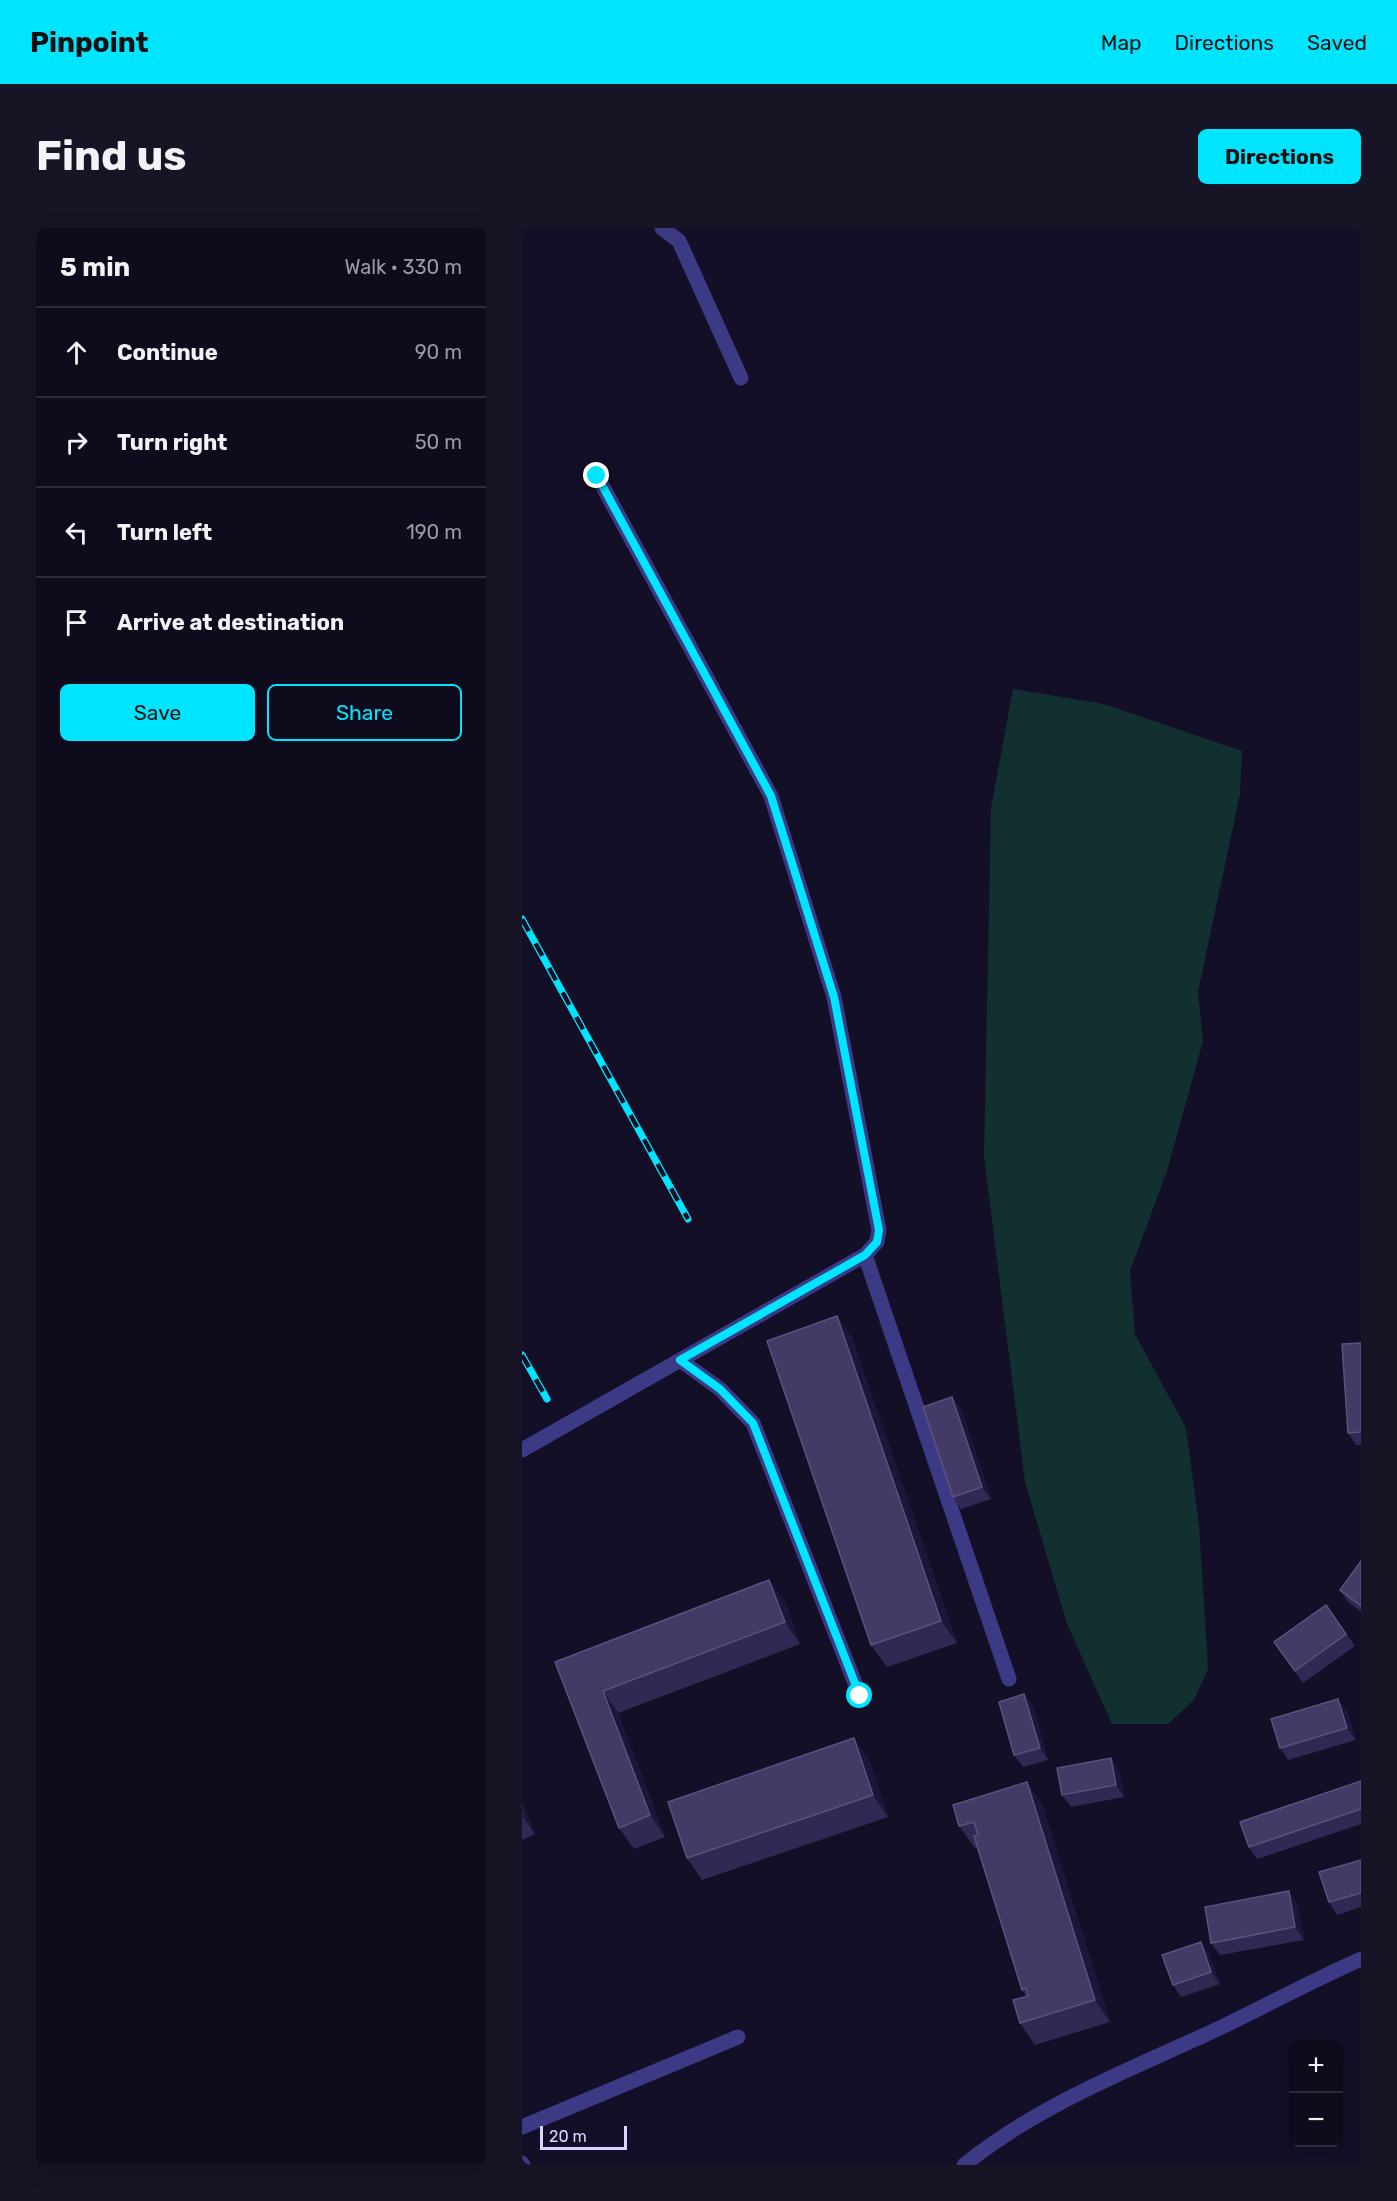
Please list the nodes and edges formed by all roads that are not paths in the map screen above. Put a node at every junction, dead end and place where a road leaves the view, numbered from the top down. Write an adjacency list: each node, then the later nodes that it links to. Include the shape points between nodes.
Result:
1 (662, 228): 2 (street, via 679,242)
2 (741, 378)
3 (597, 476): 4 (street, via 771,796 834,997 879,1230 877,1242)
4 (865, 1255): 5 (street); 7 (street)
5 (680, 1360): 6 (street); 8 (street, via 720,1389 753,1423)
6 (522, 1450)
7 (1009, 1679)
8 (860, 1696)
9 (1361, 1959): 12 (street, via 1080,2091 1015,2127)
10 (738, 2037): 11 (street)
11 (522, 2127)
12 (964, 2165)

